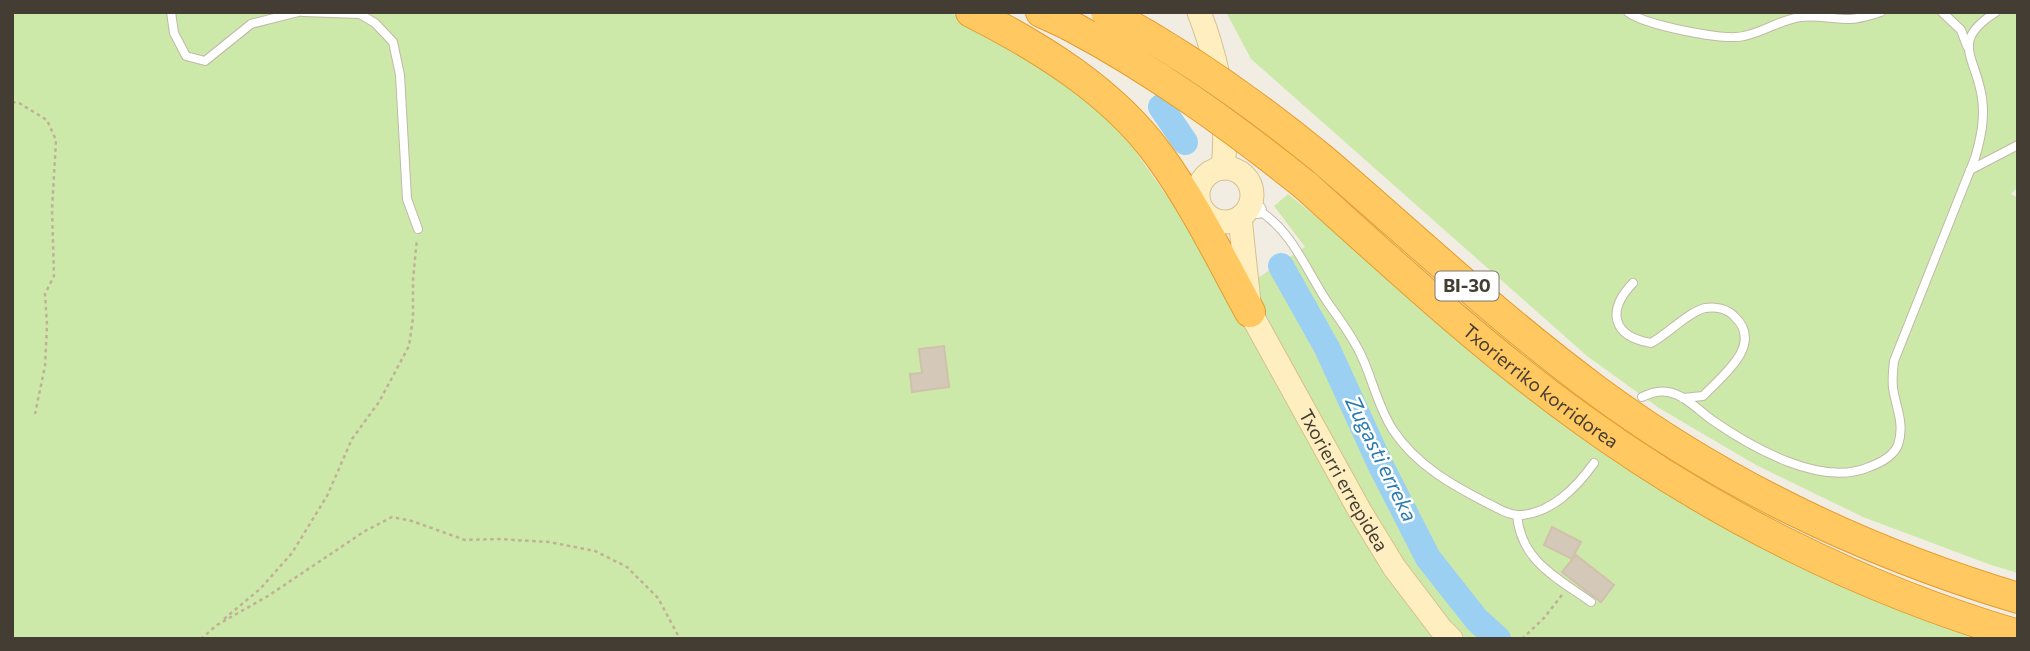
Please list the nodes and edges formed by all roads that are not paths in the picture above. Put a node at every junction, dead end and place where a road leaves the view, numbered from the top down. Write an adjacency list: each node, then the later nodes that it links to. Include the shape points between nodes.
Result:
1 (171, 12): 2 (lane, via 174,33 186,56 205,61 251,24)
2 (300, 12): 21 (lane, via 360,14 393,42 400,75 407,199)
3 (971, 12): 15 (highway, via 1072,72 1126,118)
4 (1041, 12): 31 (highway, Txorierriko korridorea / BI-30, bridge, via 1177,88 1235,130 1305,185 1519,372 1651,466 1862,579 1942,612)
5 (1106, 12): 13 (highway, Txorierriko korridorea / BI-30, bridge)
6 (1136, 12): 13 (highway, bridge, via 1253,95)
7 (1199, 12): 16 (main road, via 1222,101)
8 (1628, 12): 9 (lane, via 1730,38 1782,20 1811,16 1853,19)
9 (1881, 12)
10 (1942, 12): 12 (lane, via 1961,30)
11 (1996, 12): 12 (lane, via 1976,27)
12 (1968, 48): 17 (lane, via 1984,113)
13 (1281, 125): 29 (highway, Txorierriko korridorea / BI-30, bridge, via 1518,330 1661,435 1767,496 1864,542)
14 (2018, 145): 17 (lane)
15 (1159, 155): 18 (highway); 22 (highway)
16 (1223, 168): 18 (main road, via 1207,174); 19 (main road, via 1247,180)
17 (1970, 170): 26 (lane, via 1894,361 1901,430 1891,455 1845,474 1802,466 1737,436)
18 (1198, 188): 20 (main road, via 1199,204)
19 (1249, 211): 20 (main road, via 1228,222); 24 (main road); 28 (lane, via 1267,215 1295,248 1338,315 1362,358 1382,411 1408,449 1454,485)
20 (1215, 221): 22 (main road)
21 (418, 229)
22 (1233, 280): 24 (highway)
23 (1633, 283): 26 (lane, via 1617,313 1618,324 1630,337 1651,343 1710,307 1730,312 1744,330 1745,348 1735,363 1703,396)
24 (1250, 312): 32 (main road, Txorierri errepidea, via 1361,513 1394,566)
25 (1642, 397): 26 (lane, via 1667,391)
26 (1683, 398)
27 (1594, 463): 28 (lane, via 1564,496 1547,507)
28 (1517, 515): 30 (lane, via 1519,535 1532,558)
29 (2018, 598)
30 (1591, 601)
31 (2018, 635)
32 (1451, 639)

